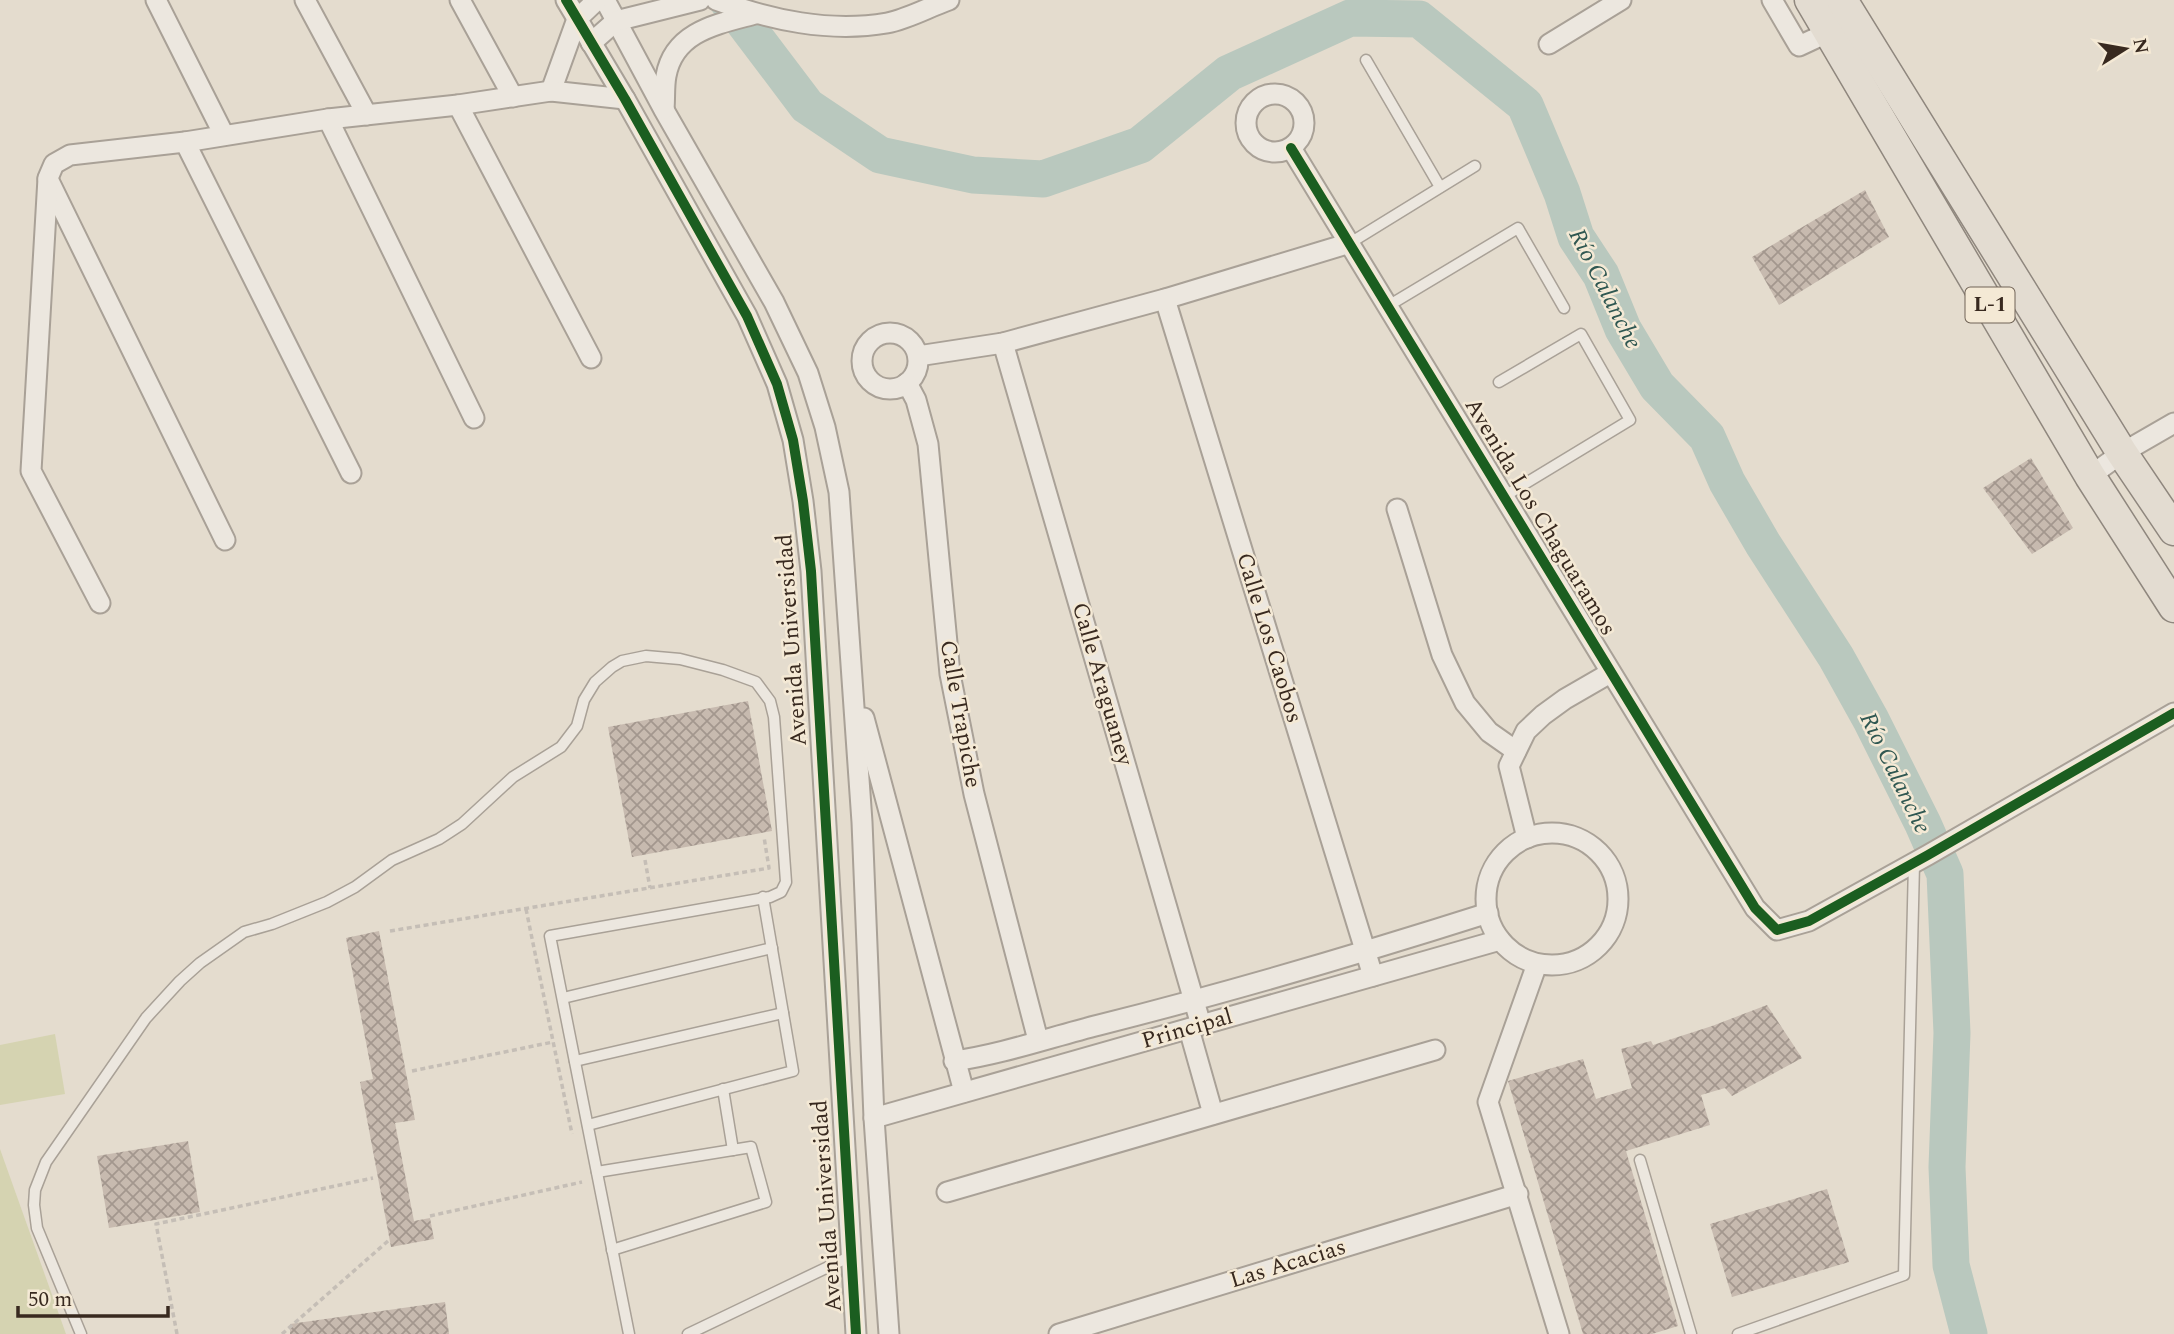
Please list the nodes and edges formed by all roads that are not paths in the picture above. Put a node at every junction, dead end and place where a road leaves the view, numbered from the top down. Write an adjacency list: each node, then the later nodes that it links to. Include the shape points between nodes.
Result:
1 (156, 0): 28 (street)
2 (305, 0): 26 (street)
3 (460, 0): 22 (street)
4 (566, 0): 15 (street, Avenida Universidad)
5 (597, 0): 15 (street)
6 (605, 0): 16 (street)
7 (700, 0): 16 (street)
8 (716, 0): 14 (street)
9 (949, 0): 14 (street, via 890,23 840,28)
10 (1621, 0): 19 (street)
11 (1772, 0): 17 (street, via 1799,46)
12 (1810, 0): 17 (main road, L-1)
13 (1842, 0): 45 (main road, L-1)
14 (755, 14): 25 (street, via 698,31 682,42 666,75)
15 (577, 19): 18 (street, Avenida Universidad); 21 (street)
16 (616, 21): 18 (street); 25 (street)
17 (1829, 32): 47 (main road, L-1)
18 (591, 43): 23 (street, Avenida Universidad)
19 (1549, 44)
20 (1366, 60): 33 (lane)
21 (551, 91): 22 (street); 23 (street)
22 (513, 97): 24 (street)
23 (625, 99): 87 (street, Avenida Universidad, via 747,316 777,384 793,440 811,572)
24 (458, 105): 26 (street); 40 (street)
25 (664, 110): 55 (street, via 774,302 808,373 839,492)
26 (367, 115): 27 (street)
27 (328, 119): 28 (street); 43 (street)
28 (224, 135): 29 (street)
29 (185, 142): 32 (street, via 70,155 54,164); 46 (street)
30 (1291, 148): 34 (street, Avenida Los Chaguaramos)
31 (1475, 166): 33 (lane)
32 (48, 178): 51 (street); 52 (street, via 31,471)
33 (1440, 187): 34 (lane)
34 (1350, 243): 35 (street); 36 (street, Avenida Los Chaguaramos)
35 (1166, 299): 38 (street); 64 (street, Calle Los Caobos)
36 (1388, 306): 37 (lane, via 1518,228); 48 (street, Avenida Los Chaguaramos)
37 (1564, 308)
38 (1003, 343): 39 (street); 68 (street, Calle Araguaney)
39 (918, 356): 42 (street, via 918,367); 42 (street, via 909,339 891,332 872,338 863,352 863,371 873,384 892,389)
40 (591, 358)
41 (1499, 382): 48 (lane, via 1581,334 1630,420)
42 (907, 383): 71 (street, Calle Trapiche, via 928,444 950,674 974,794)
43 (474, 418)
44 (2174, 423): 45 (street)
45 (2122, 453): 47 (street); 50 (main road, L-1)
46 (351, 473)
47 (2090, 476): 53 (main road, L-1)
48 (1503, 497): 54 (street, Avenida Los Chaguaramos)
49 (1396, 509): 57 (street, via 1442,655 1465,702 1489,732)
50 (2174, 530)
51 (225, 540)
52 (100, 603)
53 (2174, 607)
54 (1610, 673): 57 (street, via 1543,715 1526,731); 59 (street, Avenida Los Chaguaramos, via 1755,908 1777,930 1809,921)
55 (852, 674): 74 (street); 78 (street)
56 (2174, 713): 59 (street)
57 (1516, 751): 58 (street, via 1509,766)
58 (1527, 838): 61 (street, via 1507,850 1494,869 1487,890); 65 (street, via 1560,834 1591,846 1607,862 1616,883 1618,905 1600,946 1582,959 1560,965)
59 (1921, 859): 88 (lane, via 1904,1275)
60 (763, 897): 63 (lane); 67 (lane, via 550,936); 89 (lane, via 781,892 786,882 774,717 766,694 756,682 680,659 634,657 612,667 589,691 577,726 561,747 513,778 451,832 392,860 327,902 244,932 200,963 146,1018 46,1162 35,1190 37,1228)
61 (1488, 914): 62 (street); 64 (street, Principal)
62 (1500, 940): 65 (street); 66 (street, Principal)
63 (772, 948): 67 (lane); 69 (lane)
64 (1365, 952): 66 (street, Calle Los Caobos); 68 (street, Principal)
65 (1537, 964): 84 (street, via 1488,1102)
66 (1373, 976): 70 (street, Principal)
67 (563, 998): 73 (lane)
68 (1194, 1001): 70 (street, Calle Araguaney); 71 (street, Principal)
69 (783, 1013): 73 (lane); 75 (lane, via 793,1071)
70 (1195, 1027): 76 (street, Principal); 77 (street, Calle Araguaney)
71 (1038, 1040): 74 (street, Principal)
72 (1435, 1050): 77 (street)
73 (575, 1061): 79 (lane)
74 (954, 1061): 76 (street)
75 (723, 1089): 79 (lane); 80 (lane)
76 (964, 1092): 78 (street, Principal)
77 (1213, 1114): 83 (street)
78 (874, 1118): 85 (street)
79 (588, 1125): 82 (lane)
80 (733, 1150): 82 (lane); 86 (lane, via 751,1147 766,1202)
81 (1640, 1160): 96 (lane)
82 (597, 1172): 86 (lane)
83 (947, 1192)
84 (1518, 1195): 94 (street, Las Acacias); 95 (street)
85 (883, 1243): 87 (street); 93 (street)
86 (612, 1250): 90 (lane)
87 (851, 1256): 91 (lane); 92 (street, Avenida Universidad)
88 (1744, 1333)
89 (81, 1334)
90 (629, 1334)
91 (688, 1334)
92 (856, 1334)
93 (889, 1334)
94 (1059, 1334)
95 (1559, 1334)
96 (1691, 1334)

